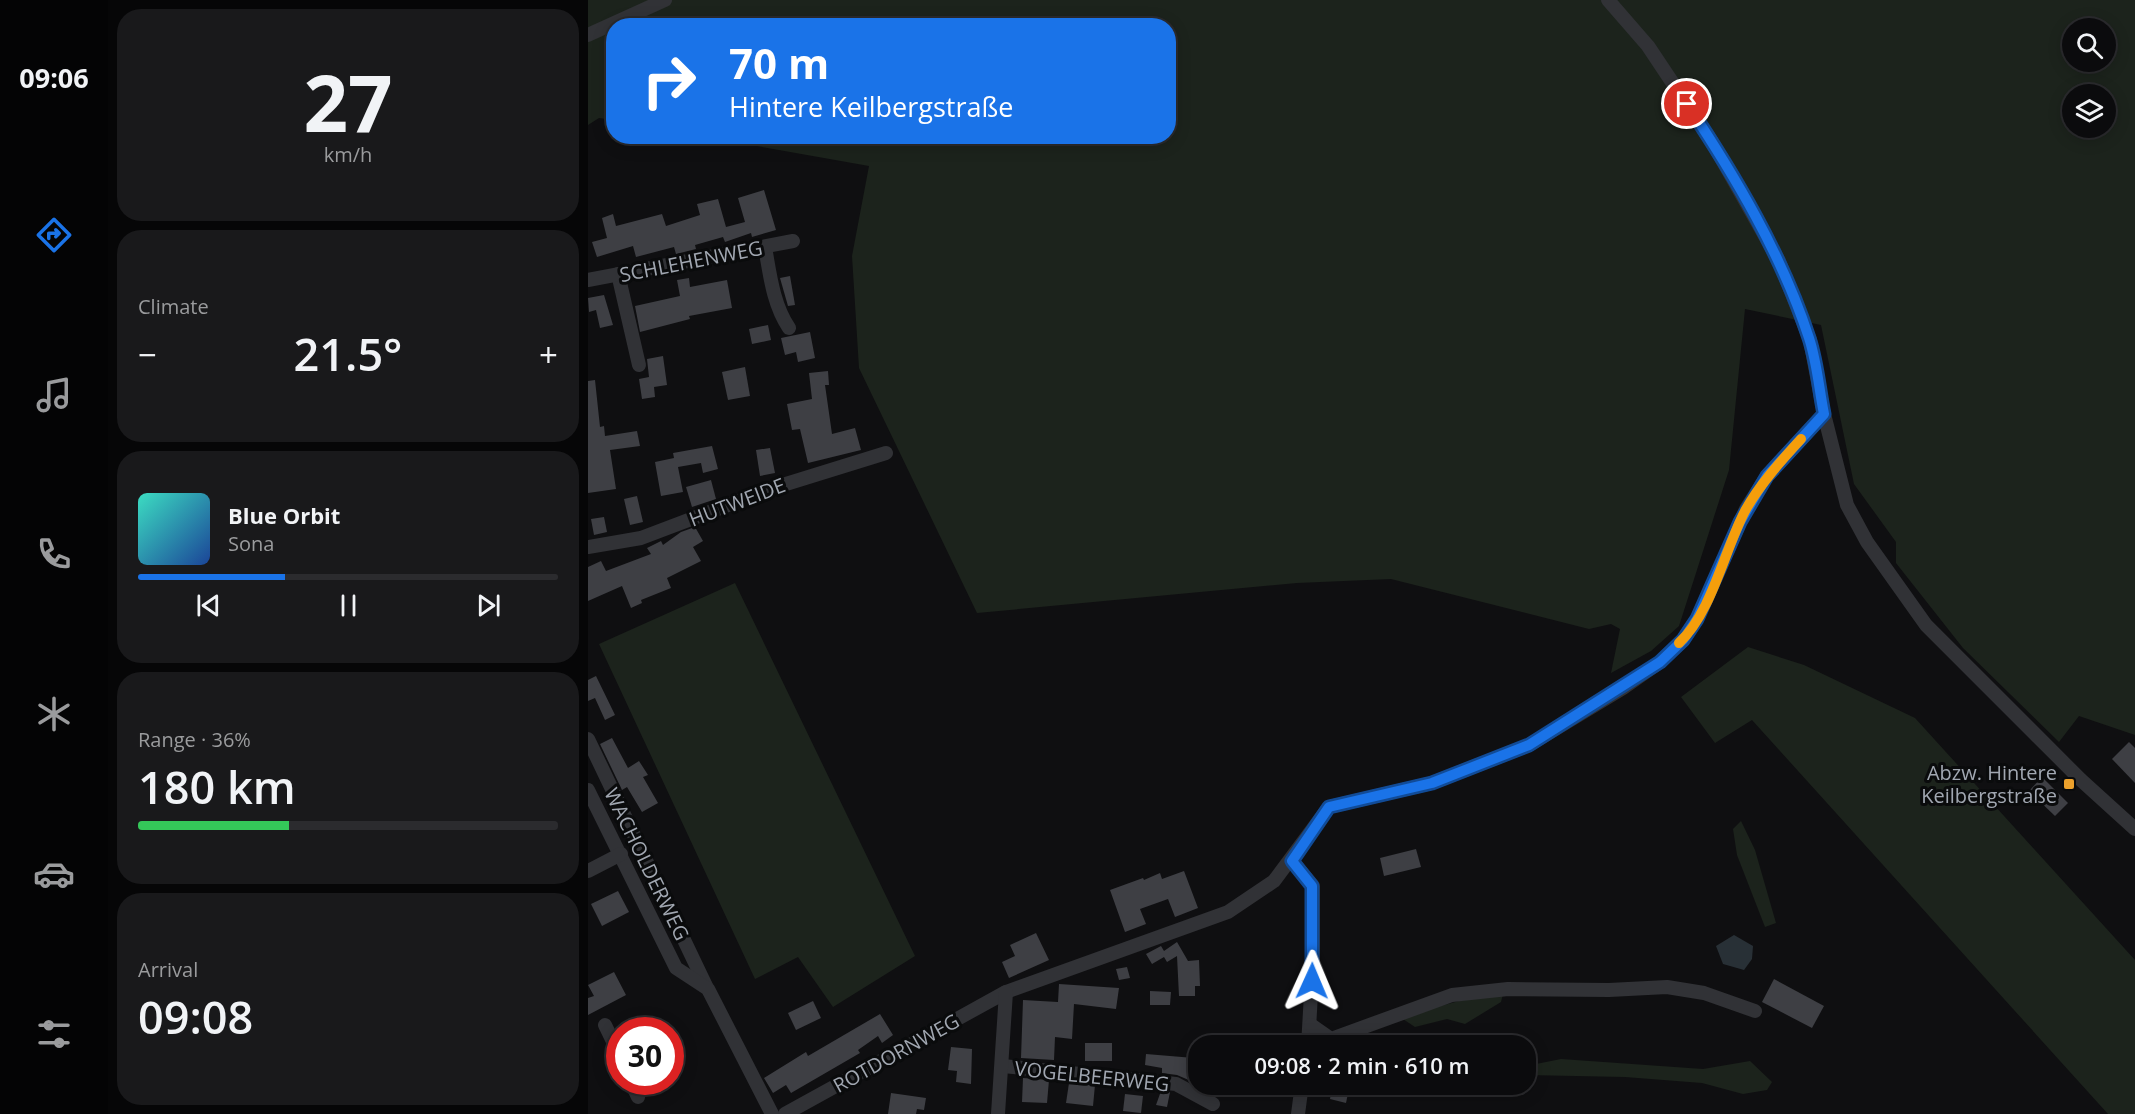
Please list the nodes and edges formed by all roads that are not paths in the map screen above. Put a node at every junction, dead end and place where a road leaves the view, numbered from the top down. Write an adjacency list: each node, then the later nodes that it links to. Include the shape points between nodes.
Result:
1 (665, 0): 3 (street)
2 (1608, 0): 12 (street, via 1648,46 1712,142 1779,261 1809,340)
3 (625, 18)
4 (606, 27): 5 (street)
5 (588, 35)
6 (793, 241): 7 (street, SCHLEHENWEG)
7 (765, 247): 8 (street, SCHLEHENWEG); 10 (street, via 780,315)
8 (618, 274): 9 (street, SCHLEHENWEG); 11 (street)
9 (588, 280)
10 (789, 328)
11 (639, 365)
12 (1824, 414): 17 (street, via 1847,505 1867,542 1926,625); 19 (street, ROTDORNWEG, via 1767,476 1746,509 1697,619 1683,640 1660,662 1529,745 1432,783 1329,807)
13 (886, 453): 14 (street, HUTWEIDE, via 773,488 641,538)
14 (588, 547)
15 (588, 738): 21 (street, WACHOLDERWEG)
16 (588, 790): 18 (street, WACHOLDERWEG)
17 (2135, 829)
18 (621, 855): 20 (street); 21 (street, WACHOLDERWEG, via 676,968)
19 (1292, 861): 22 (street, ROTDORNWEG, via 1274,881 1227,912); 24 (street, via 1312,886)
20 (588, 871)
21 (708, 989): 29 (street, WACHOLDERWEG)
22 (1006, 992): 26 (street); 30 (street, ROTDORNWEG)
23 (1755, 1011): 24 (street, via 1704,993 1667,987 1508,989 1452,995 1330,1039)
24 (1311, 1025): 25 (street)
25 (1310, 1035)
26 (1003, 1066): 28 (street, VOGELBEERWEG, via 1176,1084); 31 (street)
27 (1301, 1095): 32 (street)
28 (1213, 1104)
29 (772, 1114)
30 (785, 1114)
31 (998, 1114)
32 (1298, 1114)

